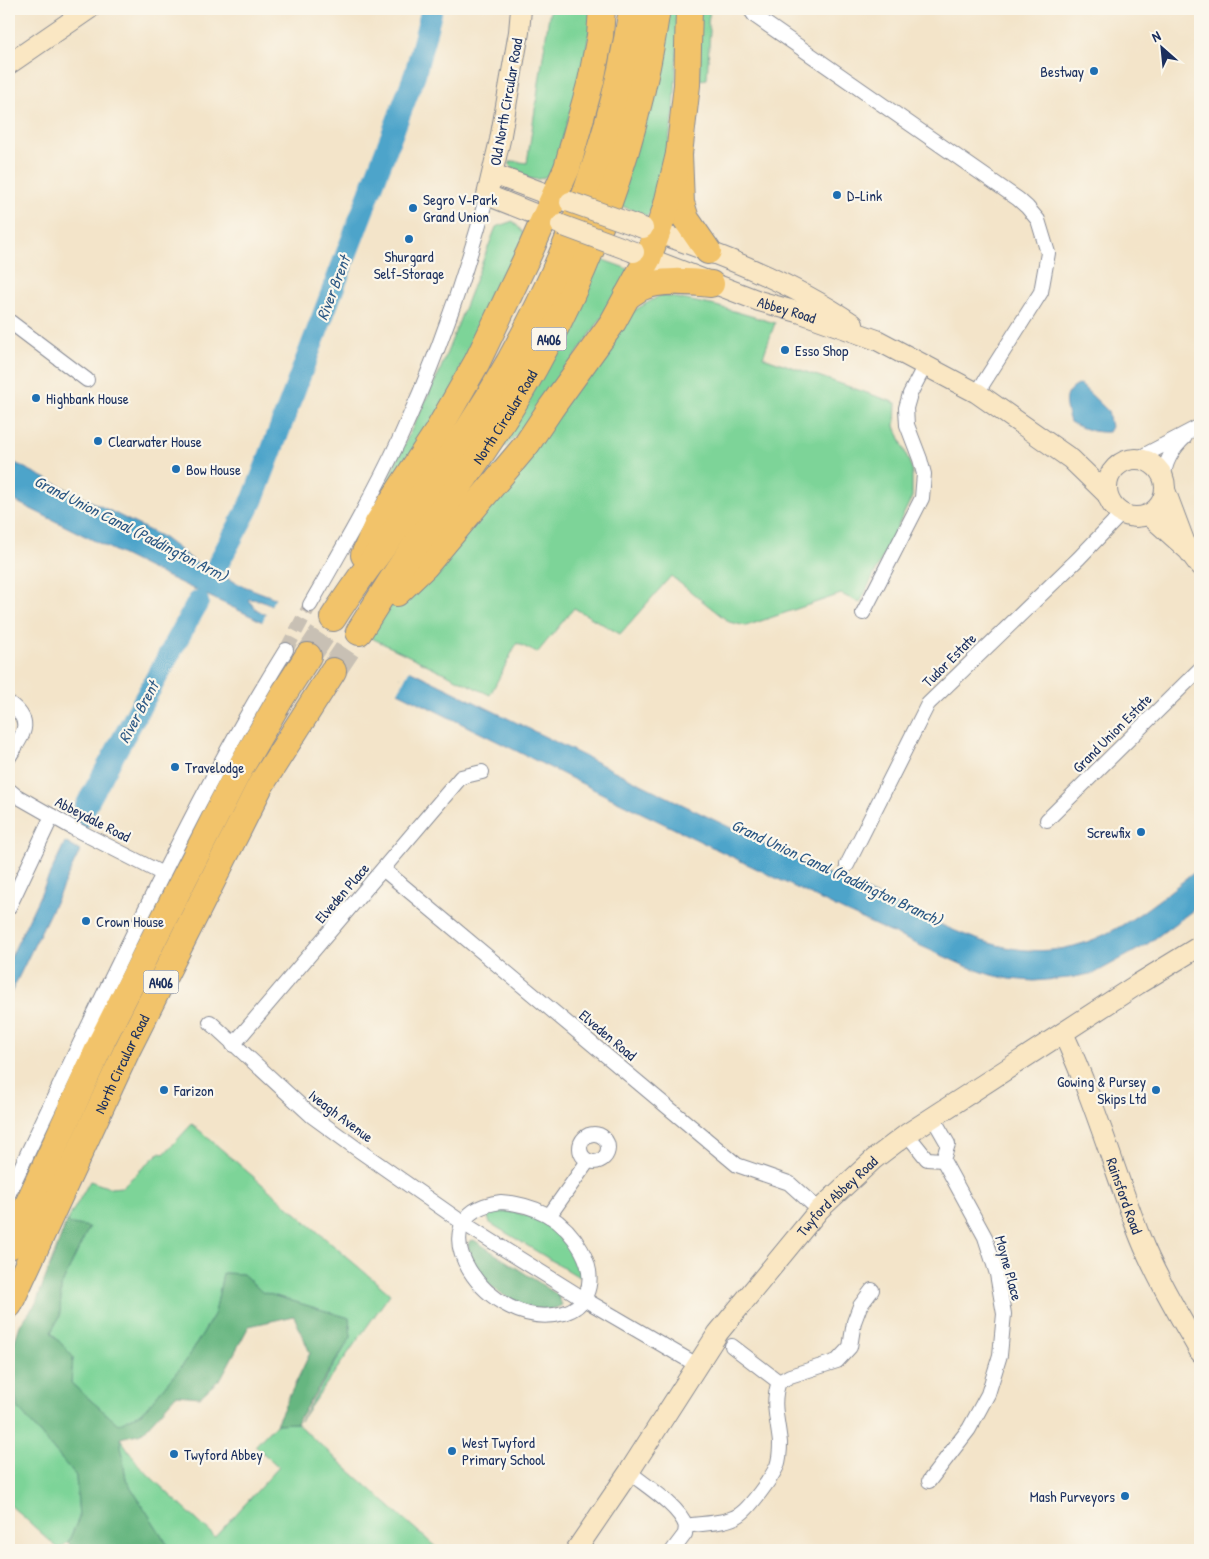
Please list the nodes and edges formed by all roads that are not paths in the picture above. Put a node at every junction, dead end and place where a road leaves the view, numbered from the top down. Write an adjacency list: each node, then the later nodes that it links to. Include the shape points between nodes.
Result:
1 (89, 9): 8 (street)
2 (521, 9): 10 (street, Old North Circular Road)
3 (602, 9): 12 (highway, via 592,81)
4 (632, 9): 12 (highway, North Circular Road / A406, via 591,175 566,244 538,306 483,405 446,462 335,615 378,523 477,362)
5 (657, 9): 17 (highway, North Circular Road / A406, via 643,81 618,174 564,309 488,444 359,632 425,566 527,444 613,322)
6 (689, 9): 9 (highway, via 687,85)
7 (750, 9): 22 (street, via 755,16 1018,199 1038,220 1048,253 1041,292)
8 (9, 64)
9 (679, 154): 13 (highway, via 666,208); 14 (highway, via 681,209)
10 (493, 174): 11 (street, Old North Circular Road); 12 (street, Abbey Road)
11 (487, 195): 12 (street, Abbey Road); 31 (street, via 450,317 400,439)
12 (558, 211): 13 (street, Abbey Road, bridge); 15 (street, Abbey Road, bridge)
13 (650, 231): 14 (street, Abbey Road); 15 (highway)
14 (708, 251): 19 (street, Abbey Road, via 799,292)
15 (641, 255): 16 (street, Abbey Road); 17 (highway)
16 (711, 284): 17 (highway, via 660,283 643,287); 19 (street, Abbey Road)
17 (627, 296)
18 (9, 321): 21 (street)
19 (877, 340): 20 (street, Abbey Road)
20 (925, 365): 22 (street, Abbey Road); 32 (street, via 906,408 907,425 924,474 922,498)
21 (87, 380)
22 (977, 393): 24 (street, Abbey Road)
23 (1196, 429): 25 (street); 26 (street, via 1182,439 1168,459)
24 (1071, 459): 25 (street, Abbey Road); 27 (street, Abbey Road)
25 (1128, 461): 26 (street, via 1146,460 1154,465); 27 (street, via 1112,470)
26 (1165, 485): 29 (street, via 1163,499); 30 (street)
27 (1107, 494): 28 (street, via 1113,507)
28 (1121, 514): 29 (street, via 1131,517); 42 (street, Tudor Estate, via 928,704)
29 (1149, 515): 30 (street)
30 (1194, 558)
31 (310, 605)
32 (863, 613)
33 (297, 653): 44 (street, via 263,687); 58 (highway, North Circular Road / A406, via 281,698 238,772 103,1039)
34 (1200, 669): 41 (street, Grand Union Estate)
35 (334, 671): 61 (highway, North Circular Road / A406, via 260,786 127,1050)
36 (9, 703): 37 (street, via 23,716 25,724 24,732)
37 (9, 756)
38 (482, 772): 43 (street, Elveden Place, via 462,777)
39 (9, 790): 40 (street, Abbeydale Road)
40 (52, 816): 44 (street, Abbeydale Road); 45 (street)
41 (1047, 820)
42 (847, 865)
43 (384, 870): 49 (street, Elveden Place); 55 (street, Elveden Road, via 737,1165 789,1183)
44 (163, 874): 54 (street)
45 (9, 907)
46 (1200, 946): 48 (street, Twyford Abbey Road)
47 (210, 1022): 49 (street, Iveagh Avenue)
48 (1063, 1033): 50 (street, Twyford Abbey Road); 63 (street, Rainsford Road, via 1153,1267)
49 (233, 1045): 57 (street, Iveagh Avenue, via 312,1116)
50 (933, 1118): 51 (street, Twyford Abbey Road); 52 (street, via 948,1144)
51 (907, 1134): 52 (street, via 926,1159); 55 (street, Twyford Abbey Road, via 874,1159)
52 (943, 1160): 67 (street, Moyne Place, via 986,1237 1004,1314 1000,1355 988,1394 969,1429)
53 (588, 1161): 56 (street)
54 (9, 1193)
55 (819, 1210): 64 (street, Twyford Abbey Road, via 718,1333)
56 (549, 1216): 57 (street, via 516,1203 501,1202 479,1208); 60 (street, via 576,1242 590,1269)
57 (463, 1223): 60 (street, Iveagh Avenue); 60 (street, via 461,1256 475,1279 494,1298 536,1316 564,1313 575,1309)
58 (9, 1246)
59 (872, 1290): 65 (street, via 860,1306 850,1347 838,1362)
60 (584, 1299): 64 (street, Iveagh Avenue)
61 (9, 1305)
62 (732, 1346): 65 (street)
63 (1200, 1352)
64 (697, 1365): 66 (street, Twyford Abbey Road)
65 (779, 1382): 68 (street, via 774,1405 780,1445 777,1465 749,1506 739,1515)
66 (629, 1472): 68 (street, via 677,1511); 69 (street, Twyford Abbey Road)
67 (929, 1481)
68 (686, 1526): 70 (street)
69 (576, 1550)
70 (673, 1550)

